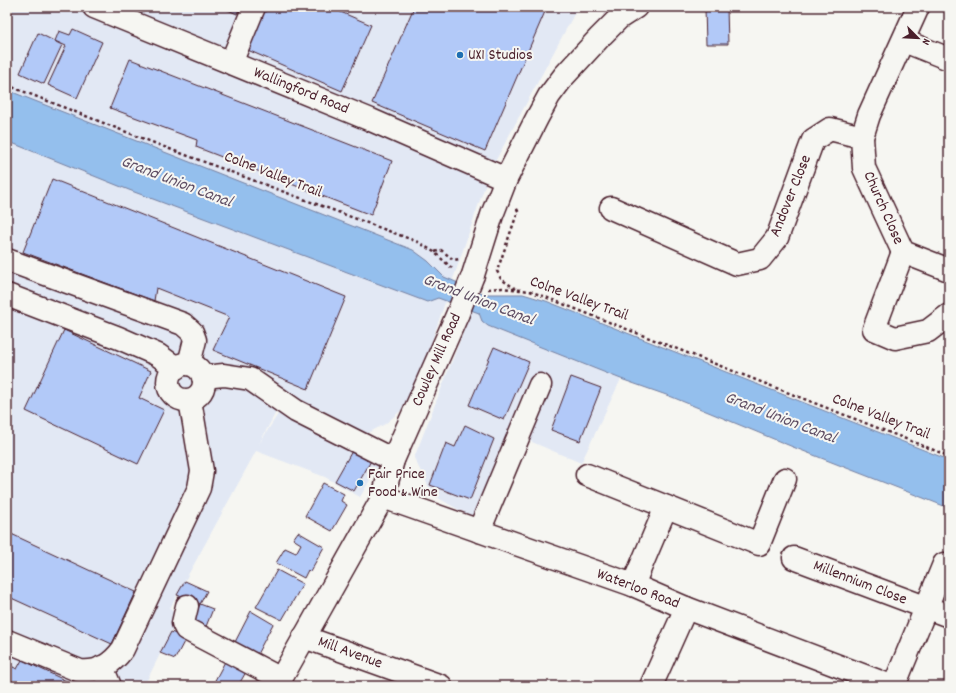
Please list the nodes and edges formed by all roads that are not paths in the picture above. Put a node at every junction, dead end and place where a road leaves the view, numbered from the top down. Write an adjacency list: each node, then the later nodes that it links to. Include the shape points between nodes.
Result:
1 (94, 7): 7 (street, Wallingford Road)
2 (254, 7): 7 (street)
3 (636, 7): 9 (street, Cowley Mill Road, via 619,18 564,76 536,118)
4 (918, 7): 5 (street, Church Close)
5 (904, 41): 6 (street); 8 (street, Church Close, via 869,115)
6 (949, 59)
7 (231, 63): 9 (street, Wallingford Road)
8 (862, 137): 10 (street, Andover Close, via 830,129 813,140 777,238 760,259 736,264); 11 (street, Church Close, via 864,168)
9 (506, 179): 19 (street, Cowley Mill Road, bridge, via 458,313)
10 (611, 208)
11 (903, 252): 13 (street, Church Close); 15 (street, Church Close, via 874,329 895,338 928,331)
12 (7, 260): 16 (street, via 183,324 192,332 195,340)
13 (949, 270)
14 (7, 295): 16 (street, via 119,338)
15 (949, 315)
16 (189, 370): 18 (street, via 204,382 199,395); 18 (street, via 171,372 169,378 170,390 174,395 180,399); 19 (street, via 250,379 296,411)
17 (540, 385): 24 (street)
18 (190, 400): 34 (street, via 202,472 199,488 123,649)
19 (393, 460): 22 (street, Cowley Mill Road)
20 (587, 475): 23 (street)
21 (785, 479): 23 (street, via 759,544)
22 (383, 496): 24 (street, Waterloo Road); 32 (street, Cowley Mill Road)
23 (666, 506): 27 (street)
24 (479, 531): 27 (street, Waterloo Road)
25 (794, 558): 30 (street, Millennium Close)
26 (944, 564): 30 (street, Millennium Close)
27 (633, 585): 29 (street, Waterloo Road)
28 (187, 606): 35 (street, via 183,623 186,629)
29 (686, 608): 37 (street); 38 (street, Waterloo Road)
30 (926, 608): 31 (street, Millennium Close); 39 (street, Millennium Close)
31 (949, 616)
32 (304, 637): 35 (street, Cowley Mill Road); 36 (street, Mill Avenue)
33 (7, 641): 34 (street, via 80,671)
34 (106, 677)
35 (279, 682)
36 (440, 686)
37 (651, 686)
38 (891, 686)
39 (894, 686)

